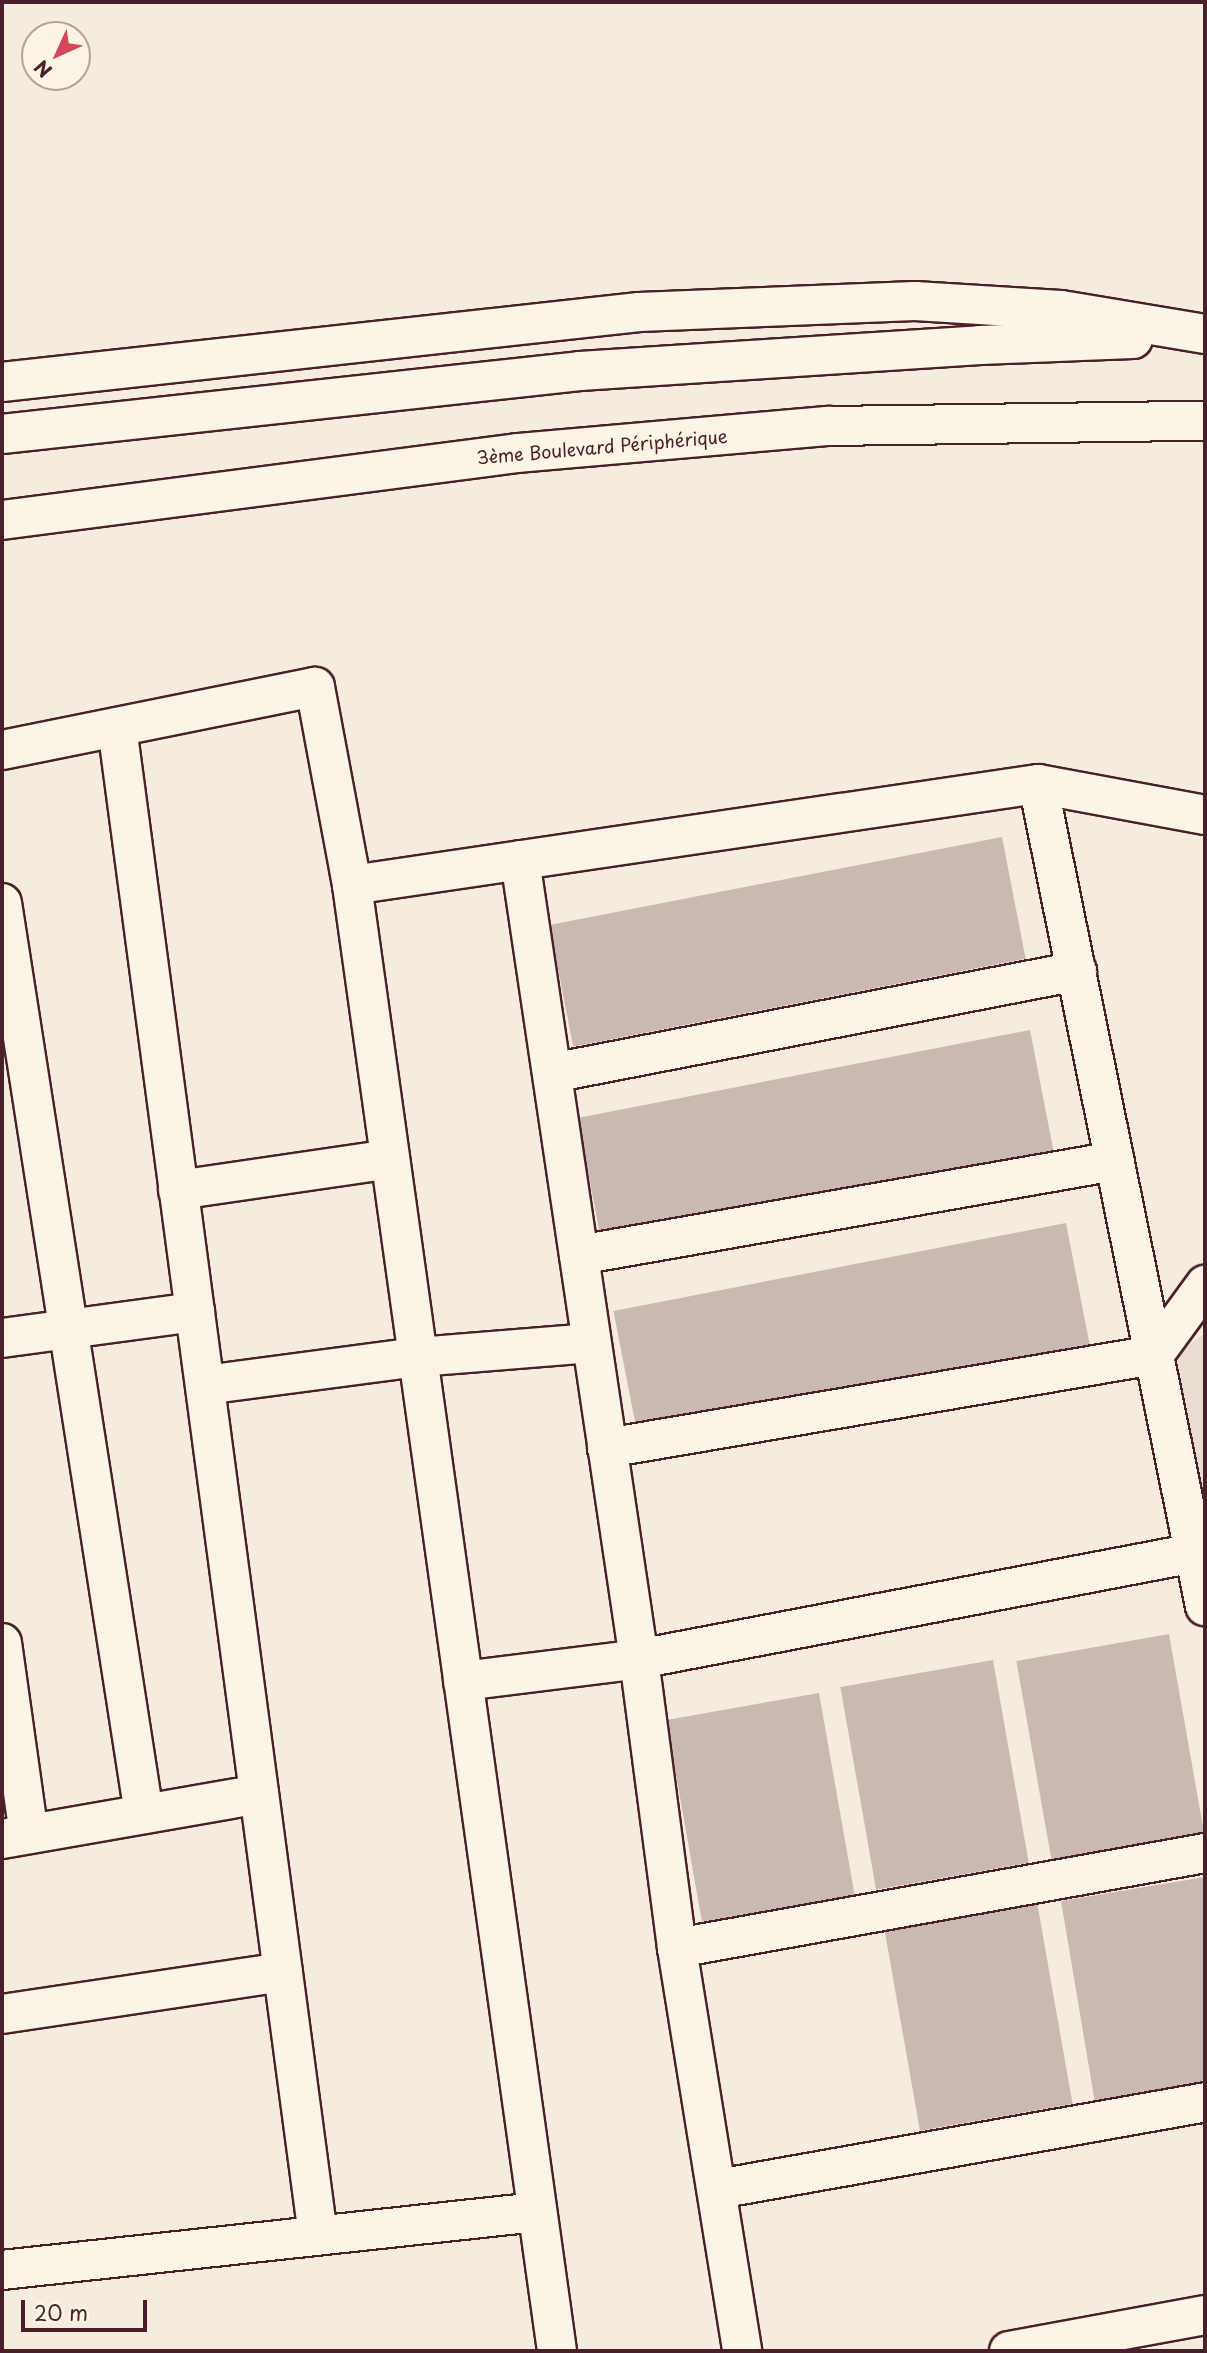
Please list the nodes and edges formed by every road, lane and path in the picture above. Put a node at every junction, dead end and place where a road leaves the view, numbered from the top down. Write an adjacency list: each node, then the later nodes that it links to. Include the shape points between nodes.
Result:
1 (1205, 335): 2 (main road, via 1061,310 915,301 860,303 639,312); 4 (main road, via 580,370)
2 (2, 382)
3 (1205, 421): 5 (main road, 3ème Boulevard Périphérique, via 828,426 518,453)
4 (2, 434)
5 (12, 525)
6 (117, 727): 7 (main road); 11 (main road, via 315,687); 17 (main road)
7 (2, 750)
8 (1038, 784): 9 (main road); 10 (main road); 13 (main road)
9 (1205, 815)
10 (520, 860): 11 (main road); 14 (main road)
11 (352, 885): 15 (main road)
12 (2, 902): 21 (main road)
13 (1077, 971): 14 (main road); 16 (main road)
14 (551, 1073): 18 (main road)
15 (390, 1159): 17 (main road); 25 (main road)
16 (1115, 1161): 18 (main road); 24 (main road)
17 (178, 1190): 20 (main road)
18 (579, 1255): 23 (main road)
19 (1205, 1284): 24 (main road)
20 (195, 1312): 21 (main road); 26 (main road)
21 (68, 1328): 22 (main road); 34 (main road)
22 (2, 1338)
23 (592, 1343): 25 (main road); 27 (main road)
24 (1154, 1355): 27 (main road); 28 (main road)
25 (418, 1357): 26 (main road); 32 (main road)
26 (205, 1385): 33 (main road)
27 (607, 1448): 31 (main road)
28 (1194, 1553): 29 (main road); 31 (main road)
29 (1205, 1606)
30 (2, 1643): 35 (main road)
31 (639, 1659): 32 (main road); 37 (main road)
32 (463, 1681): 42 (main road)
33 (259, 1794): 34 (main road); 38 (main road)
34 (144, 1814): 35 (main road)
35 (15, 1836)
36 (1205, 1853): 37 (main road)
37 (677, 1948): 41 (main road)
38 (283, 1972): 39 (main road); 43 (main road)
39 (2, 2014)
40 (1205, 2102): 41 (main road)
41 (718, 2189): 47 (main road)
42 (537, 2212): 43 (main road); 46 (main road)
43 (318, 2236): 44 (main road)
44 (2, 2270)
45 (1205, 2315): 48 (main road)
46 (557, 2351)
47 (743, 2351)
48 (1009, 2351)

